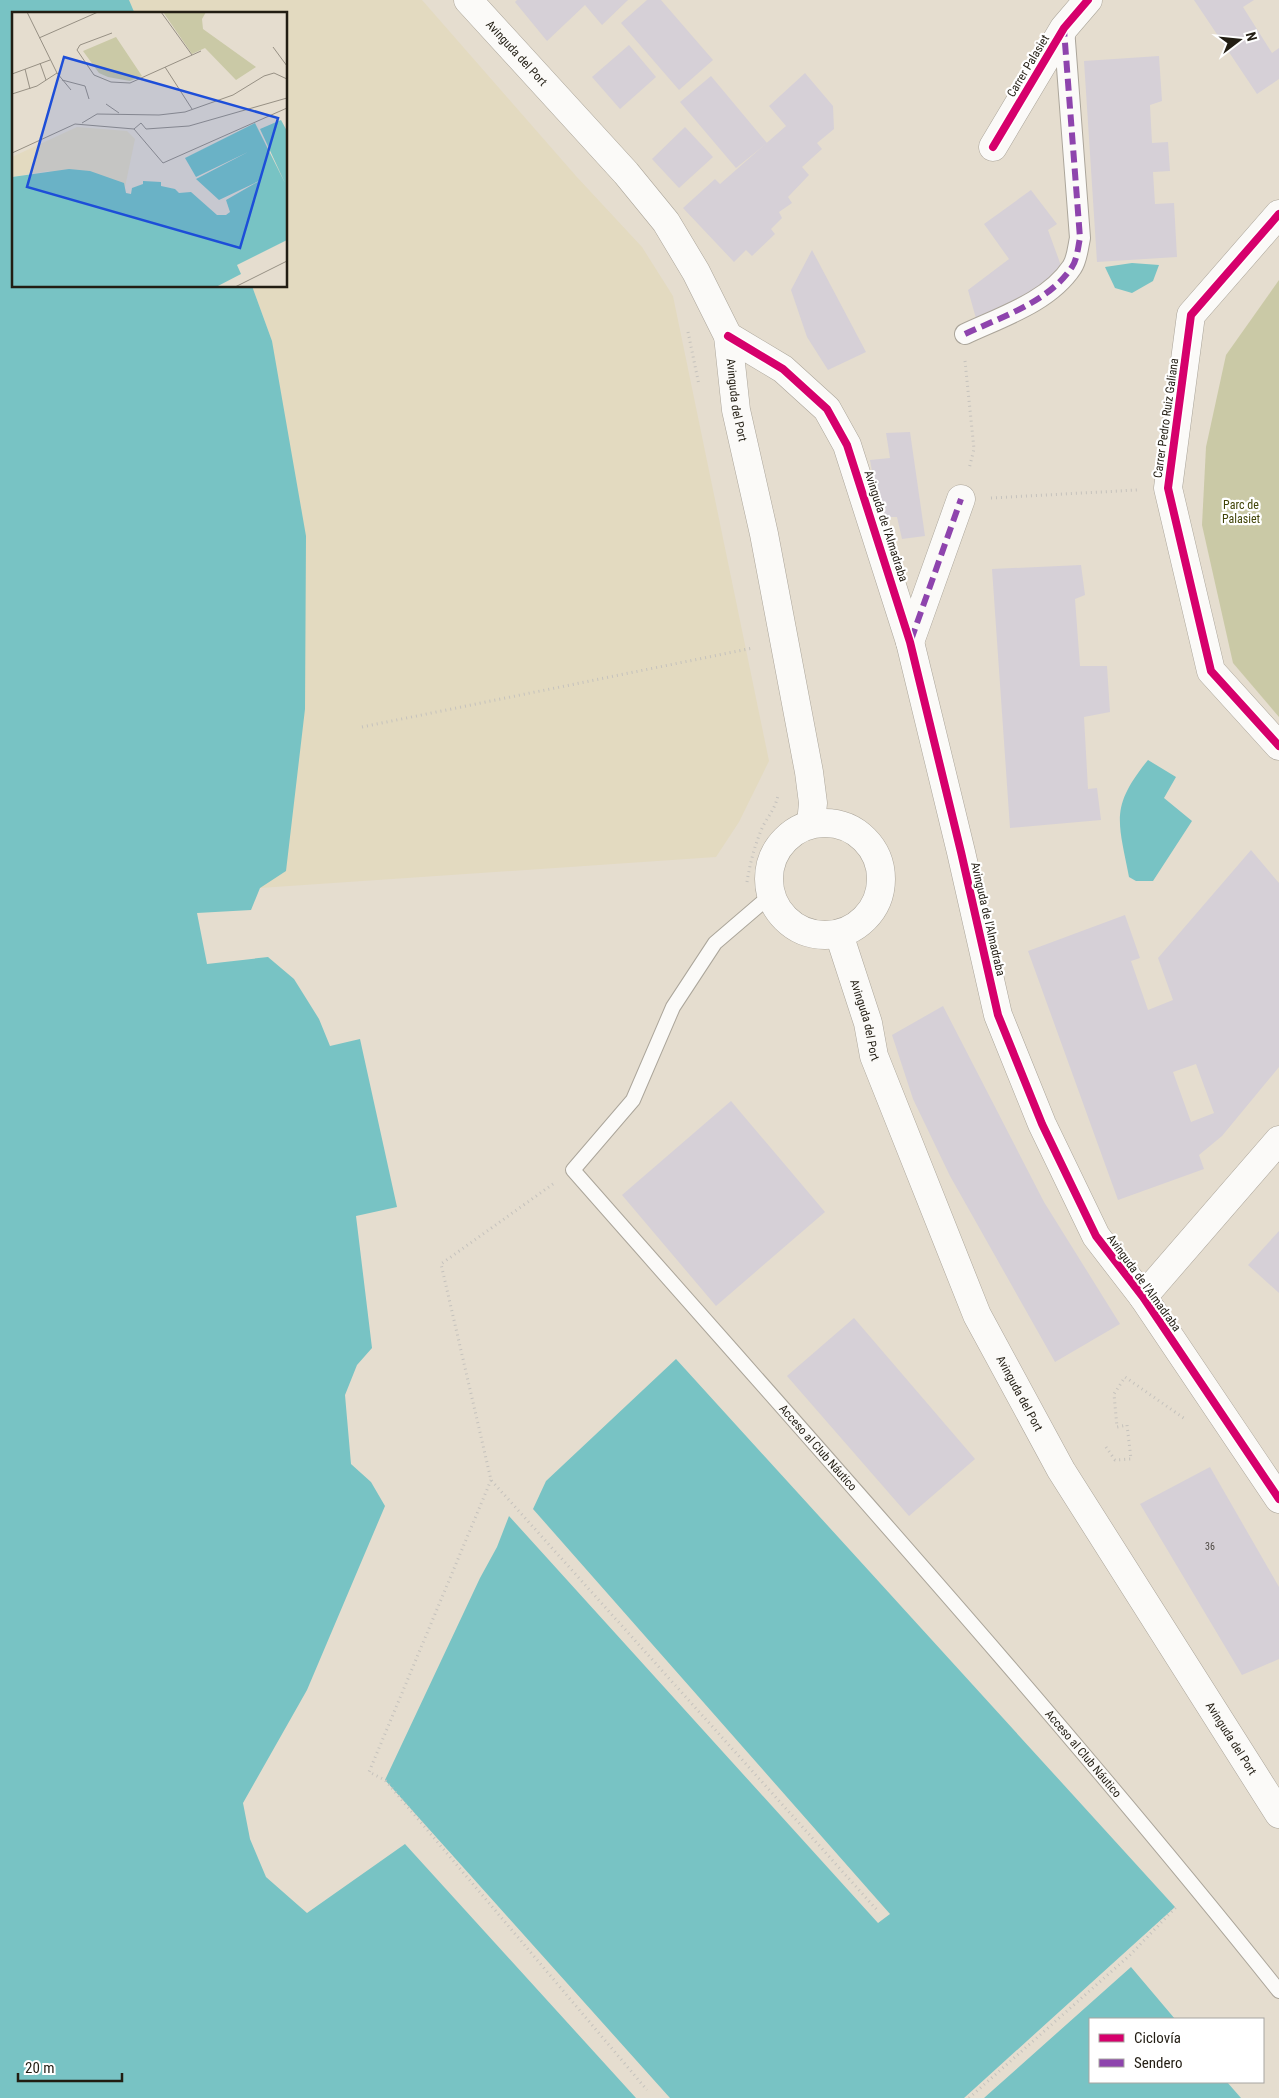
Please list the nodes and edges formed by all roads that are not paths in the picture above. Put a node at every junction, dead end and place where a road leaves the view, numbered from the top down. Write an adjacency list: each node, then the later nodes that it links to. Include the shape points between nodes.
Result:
1 (468, 0): 7 (street, Avinguda del Port, via 666,222)
2 (1088, 0): 3 (street, Carrer Palasiet)
3 (1064, 28): 4 (street, Carrer Palasiet); 6 (street, via 1080,238 1073,266 1055,286 1028,304)
4 (993, 147)
5 (1279, 214): 10 (street, Carrer Pedro Ruiz Galiana, via 1191,315 1168,488 1211,671)
6 (965, 334)
7 (728, 336): 9 (street, Avinguda de l'Almadraba, via 783,369 827,409 847,445); 11 (street, Avinguda del Port, via 736,410 764,534 808,772 813,803)
8 (961, 499): 9 (street)
9 (910, 642): 15 (street, Avinguda de l'Almadraba, via 998,1015 1042,1124 1096,1236)
10 (1279, 746)
11 (811, 824): 12 (street, via 794,831 781,843 772,859 768,877); 13 (street, via 828,822 846,826 861,835 880,865 882,882 878,900 856,926)
12 (758, 892): 13 (street, via 790,923 805,932); 18 (lane, Acceso al Club Náutico, via 716,943 673,1007 633,1100 572,1170 905,1547 1197,1888)
13 (839, 934): 17 (street, Avinguda del Port, via 868,1023 874,1056 978,1315 1061,1470)
14 (1279, 1140): 15 (street)
15 (1142, 1297): 16 (street, Avinguda de l'Almadraba)
16 (1279, 1499)
17 (1279, 1814)
18 (1279, 1991)

